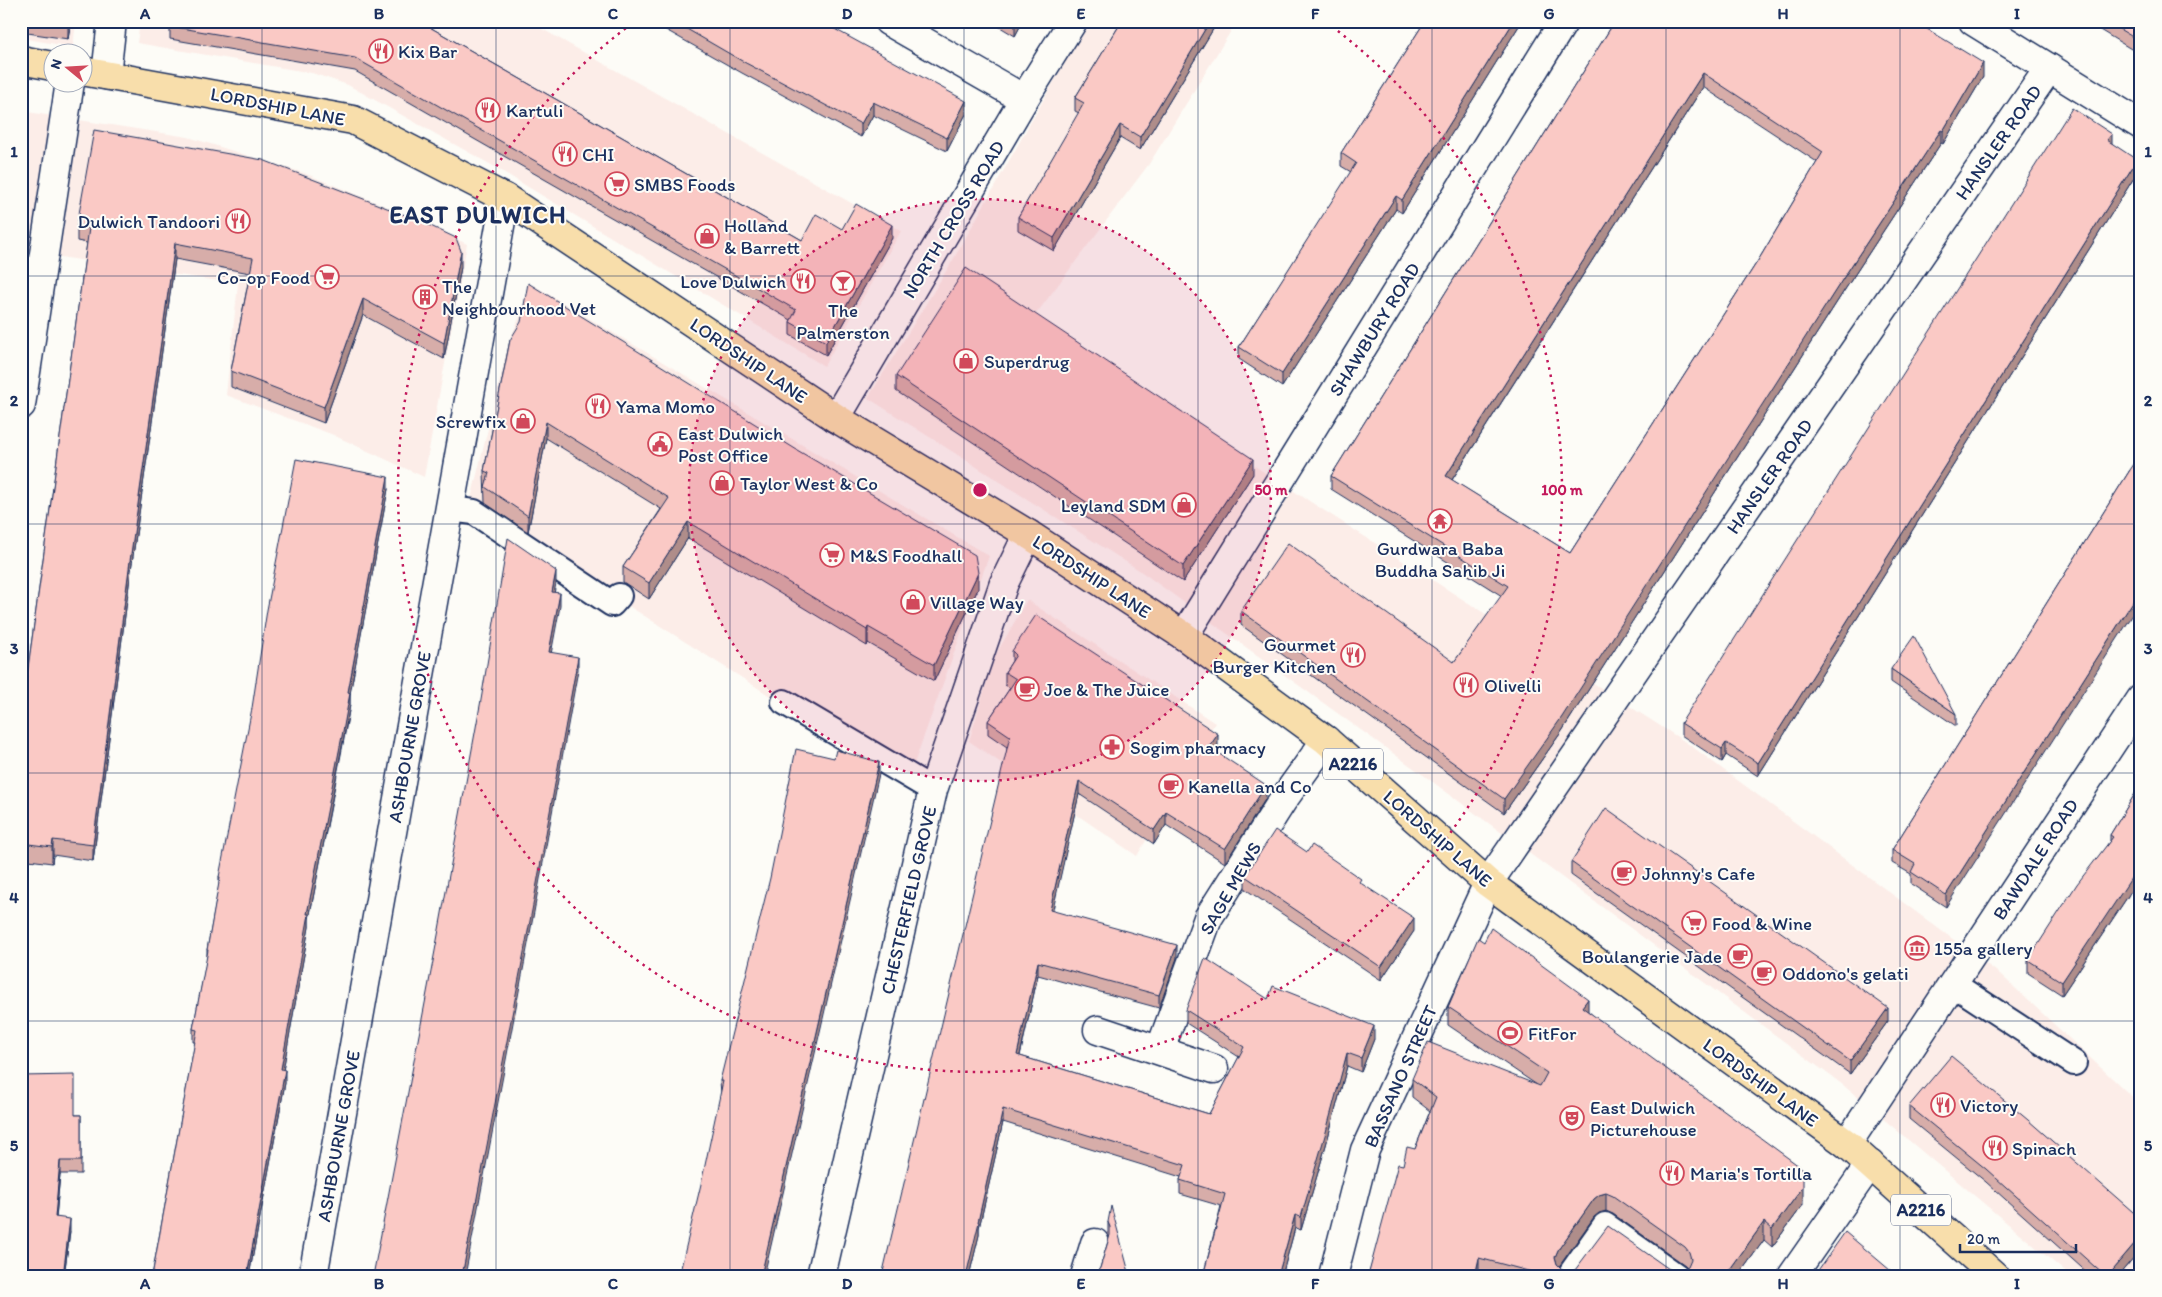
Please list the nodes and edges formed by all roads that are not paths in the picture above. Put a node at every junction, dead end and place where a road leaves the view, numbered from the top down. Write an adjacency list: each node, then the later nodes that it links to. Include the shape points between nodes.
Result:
1 (112, 21): 9 (street)
2 (888, 21): 11 (street)
3 (1073, 21): 11 (street, NORTH CROSS ROAD)
4 (1564, 21): 19 (street, SHAWBURY ROAD)
5 (1973, 21): 8 (street)
6 (21, 60): 7 (main road)
7 (42, 64)
8 (2049, 68): 12 (street); 24 (street, HANSLER ROAD)
9 (94, 73): 13 (main road, LORDSHIP LANE / A2216, via 353,120)
10 (68, 92): 14 (street)
11 (1024, 99): 15 (street, NORTH CROSS ROAD)
12 (2141, 124)
13 (505, 198): 15 (main road, LORDSHIP LANE / A2216); 16 (street, ASHBOURNE GROVE)
14 (21, 405)
15 (836, 418): 17 (main road, LORDSHIP LANE / A2216)
16 (450, 509): 18 (lane, via 474,512 612,604); 33 (street, ASHBOURNE GROVE)
17 (1028, 534): 19 (main road, LORDSHIP LANE / A2216); 23 (street, CHESTERFIELD GROVE, via 1004,583)
18 (618, 596)
19 (1184, 636): 22 (main road, LORDSHIP LANE / A2216)
20 (2141, 699): 25 (street, BAWDALE ROAD)
21 (784, 702): 23 (lane)
22 (1326, 740): 24 (main road, LORDSHIP LANE / A2216); 27 (street, SAGE MEWS, via 1283,800 1208,918)
23 (933, 790): 34 (street, CHESTERFIELD GROVE)
24 (1488, 883): 30 (main road, LORDSHIP LANE / A2216); 36 (street, BASSANO STREET, via 1366,1150)
25 (1952, 984): 28 (lane); 30 (street, BAWDALE ROAD)
26 (1098, 1030): 27 (street)
27 (1160, 1050): 29 (street)
28 (2074, 1062)
29 (1214, 1068)
30 (1847, 1144): 31 (main road, LORDSHIP LANE / A2216)
31 (1870, 1164): 39 (street); 40 (main road, LORDSHIP LANE / A2216)
32 (1095, 1243): 35 (street)
33 (313, 1276)
34 (821, 1276)
35 (1085, 1276)
36 (1334, 1276)
37 (1569, 1276): 38 (lane, via 1605,1225)
38 (1677, 1276)
39 (1792, 1276)
40 (1995, 1276)

